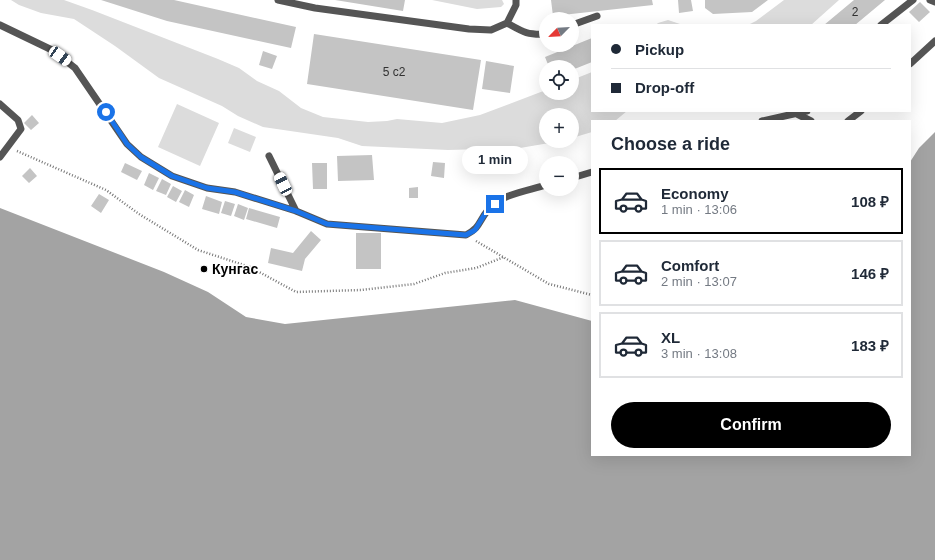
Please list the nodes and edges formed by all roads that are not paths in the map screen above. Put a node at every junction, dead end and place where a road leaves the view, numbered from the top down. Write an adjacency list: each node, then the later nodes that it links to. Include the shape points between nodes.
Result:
1 (278, 0): 8 (lane, via 315,8 469,29 491,30)
2 (516, 0): 8 (lane)
3 (913, 0): 9 (lane)
4 (930, 0): 5 (lane)
5 (935, 2)
6 (597, 16): 7 (lane)
7 (579, 22)
8 (507, 23): 11 (lane, via 524,33)
9 (882, 24)
10 (0, 25): 26 (lane, via 52,50 75,68 127,144 141,157 172,176 207,188 235,192)
11 (539, 35)
12 (935, 41): 13 (lane)
13 (911, 63)
14 (0, 104): 22 (lane, via 18,120 21,129)
15 (804, 112): 17 (lane)
16 (861, 112): 20 (lane)
17 (797, 114): 18 (lane); 19 (lane)
18 (767, 120)
19 (809, 120)
20 (849, 120)
21 (269, 156): 26 (lane)
22 (0, 157)
23 (591, 172): 24 (lane)
24 (579, 176)
25 (539, 187): 26 (lane, via 502,198 488,209 475,230 466,235 327,224)
26 (296, 211)

